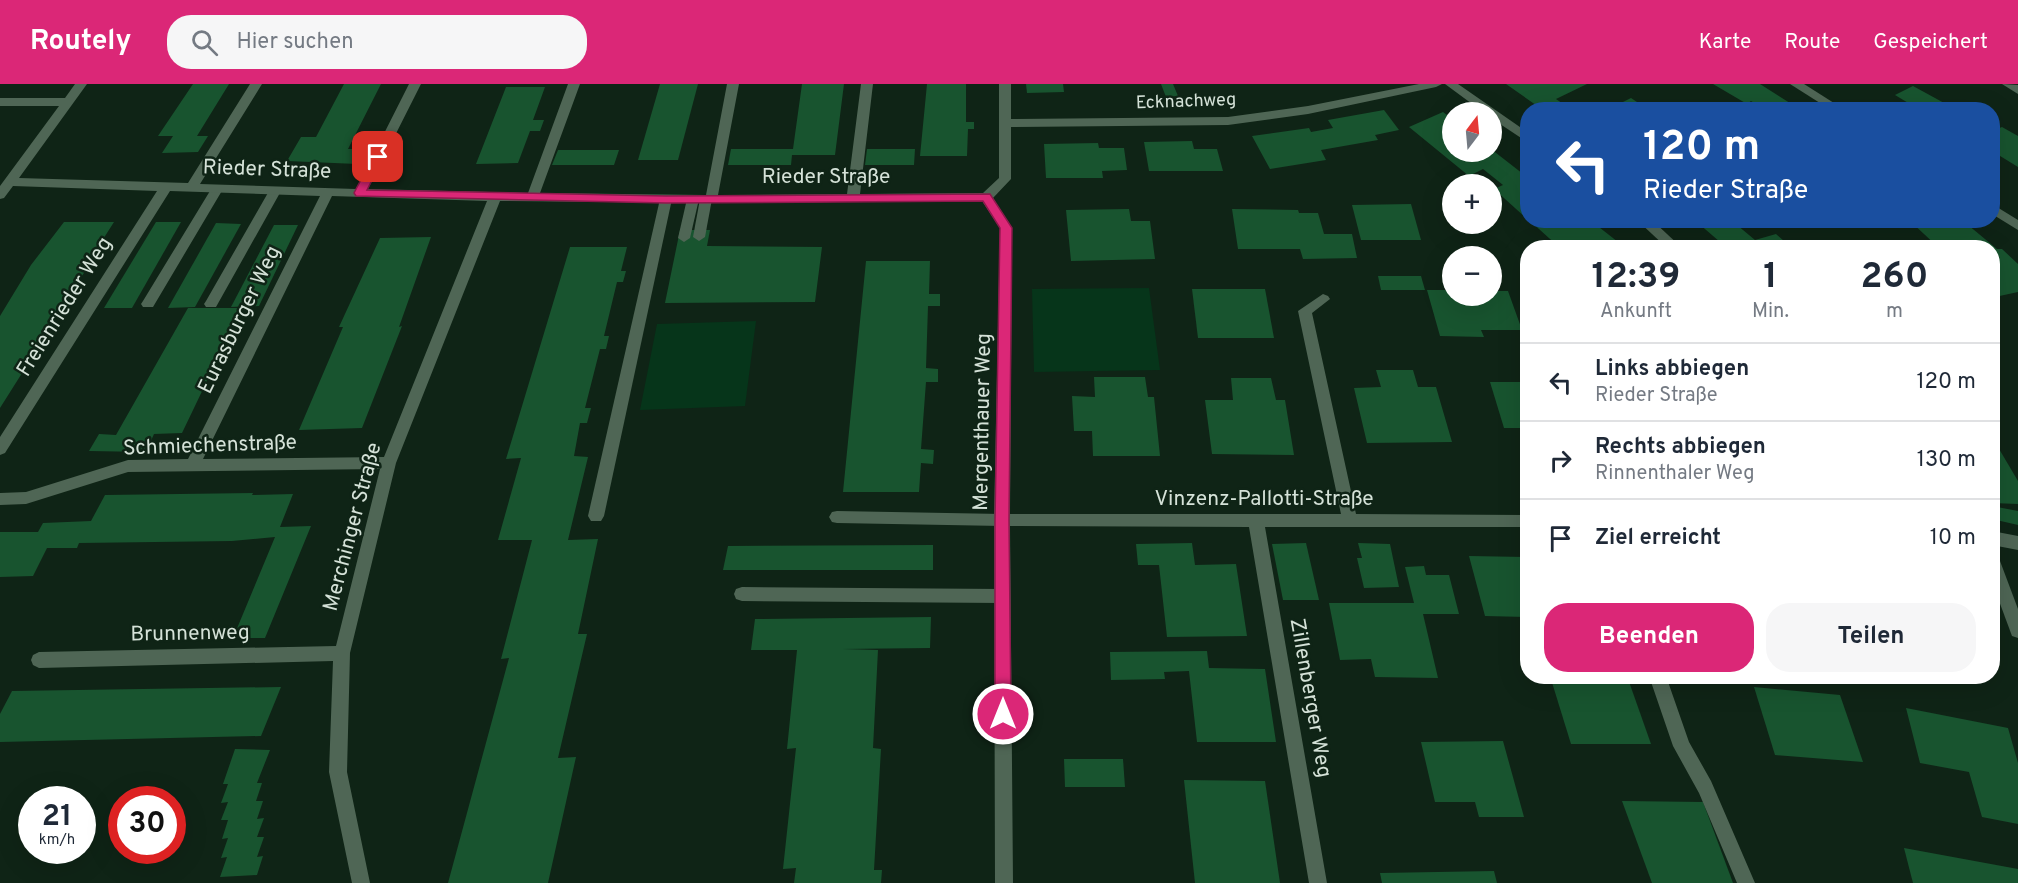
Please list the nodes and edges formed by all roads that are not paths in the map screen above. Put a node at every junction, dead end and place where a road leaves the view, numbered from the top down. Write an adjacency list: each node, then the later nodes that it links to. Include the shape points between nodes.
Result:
1 (81, 84): 14 (street)
2 (256, 84): 20 (street)
3 (415, 84): 24 (street)
4 (574, 84): 28 (street)
5 (733, 84): 31 (street)
6 (867, 84): 29 (street)
7 (1005, 84): 16 (street)
8 (1436, 84): 16 (street, Ecknachweg, via 1308,110 1228,121)
9 (1451, 84): 17 (street)
10 (1796, 84): 15 (street)
11 (2008, 84): 12 (street)
12 (2018, 90)
13 (0, 102): 14 (street)
14 (68, 102): 18 (street)
15 (1826, 102)
16 (1006, 123): 27 (street, via 1005,179)
17 (1520, 133)
18 (10, 182): 19 (street, Rieder Straße); 25 (street)
19 (166, 187): 20 (street, Rieder Straße); 41 (street, Freienrieder Weg)
20 (191, 188): 21 (street, Rieder Straße)
21 (217, 189): 22 (street, Rieder Straße); 39 (street)
22 (275, 191): 23 (street, Rieder Straße); 40 (street)
23 (327, 193): 24 (street, Rieder Straße); 43 (street, Eurasburger Weg)
24 (360, 193): 26 (street, Rieder Straße)
25 (0, 195)
26 (495, 197): 28 (street, Rieder Straße); 42 (street, Merchinger Straße)
27 (986, 197): 29 (street, Rieder Straße); 47 (street, Mergenthauer Weg, via 1006,228)
28 (532, 198): 30 (street, Rieder Straße)
29 (853, 198): 31 (street, Rieder Straße)
30 (666, 199): 31 (street, Rieder Straße); 45 (street)
31 (703, 199): 35 (street); 36 (street)
32 (2000, 214): 33 (street)
33 (2018, 226)
34 (1652, 228): 37 (street)
35 (684, 237)
36 (699, 237)
37 (1667, 240)
38 (1323, 299): 49 (street, via 1305,311)
39 (148, 304)
40 (211, 304)
41 (0, 449)
42 (389, 463): 43 (street, Schmiechenstraße); 57 (street, Merchinger Straße)
43 (192, 466): 44 (street, Schmiechenstraße, via 128,466 26,498)
44 (0, 499)
45 (596, 516)
46 (837, 517): 47 (street, Vinzenz-Pallotti-Straße)
47 (1002, 520): 48 (street, Vinzenz-Pallotti-Straße); 55 (street, Mergenthauer Weg)
48 (1256, 520): 49 (street, Vinzenz-Pallotti-Straße); 62 (street, Zillenberger Weg)
49 (1350, 520): 50 (street, Vinzenz-Pallotti-Straße)
50 (1520, 521)
51 (2000, 540): 52 (street)
52 (2018, 543)
53 (2000, 583): 56 (street)
54 (742, 594): 55 (street)
55 (1002, 596): 61 (street, Mergenthauer Weg)
56 (2018, 631)
57 (342, 653): 58 (street, Brunnenweg); 60 (street, Merchinger Straße, via 338,772)
58 (39, 660)
59 (1660, 684): 63 (street, via 1682,746 1705,787)
60 (361, 883)
61 (1004, 883)
62 (1318, 883)
63 (1746, 883)

